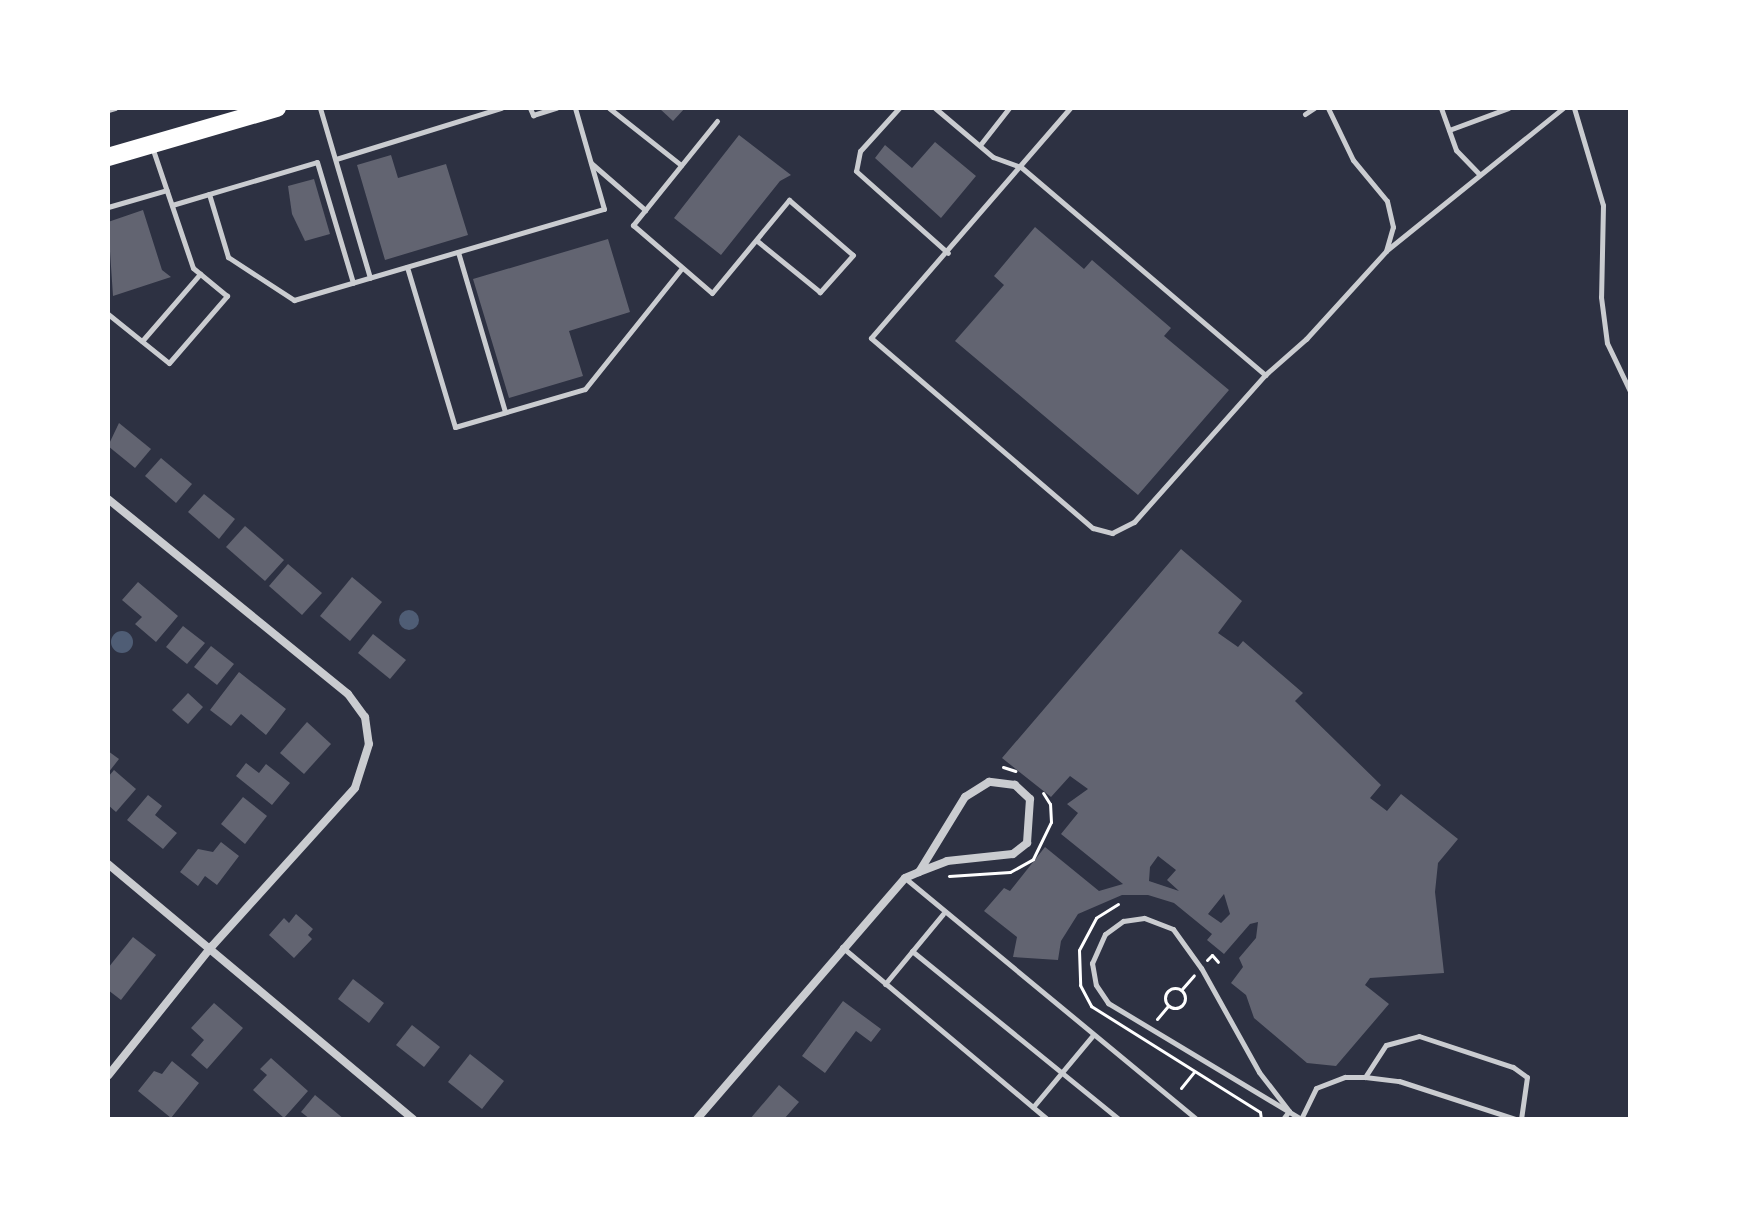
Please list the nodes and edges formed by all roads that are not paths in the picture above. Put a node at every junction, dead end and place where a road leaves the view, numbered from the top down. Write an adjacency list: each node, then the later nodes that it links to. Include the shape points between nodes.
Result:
1 (115, 108): 18 (lane)
2 (320, 108): 26 (lane)
3 (501, 108): 26 (lane)
4 (530, 108): 5 (lane, via 533,115)
5 (556, 108)
6 (575, 108): 27 (lane)
7 (609, 108): 28 (lane)
8 (899, 108): 39 (lane, via 860,151 856,171)
9 (935, 108): 24 (lane)
10 (1009, 108): 24 (lane)
11 (1070, 108): 29 (lane)
12 (1314, 108): 20 (lane)
13 (1328, 108): 37 (lane, via 1353,160 1387,201 1393,227)
14 (1441, 108): 22 (lane)
15 (1508, 108): 22 (lane)
16 (1563, 108): 30 (lane)
17 (1574, 108): 48 (lane, via 1603,205 1601,297 1607,343)
18 (108, 110)
19 (265, 110): 23 (main road)
20 (1305, 114)
21 (717, 121): 28 (lane)
22 (1449, 130): 30 (lane, via 1456,150)
23 (151, 145): 25 (main road); 31 (lane)
24 (980, 145): 29 (lane)
25 (108, 157)
26 (336, 159): 43 (lane)
27 (591, 163): 35 (lane); 38 (lane, via 604,209)
28 (681, 165): 35 (lane)
29 (1021, 167): 39 (lane); 47 (lane)
30 (1479, 174): 37 (lane)
31 (167, 190): 33 (lane); 34 (lane)
32 (209, 194): 33 (lane); 44 (lane, via 228,257 294,300); 44 (lane, via 317,162)
33 (172, 205): 42 (lane, via 193,268)
34 (108, 207)
35 (645, 210): 41 (lane, via 633,225)
36 (756, 240): 36 (lane, via 789,200 853,255 820,292); 41 (lane, via 712,293)
37 (1386, 251): 47 (lane, via 1306,339)
38 (458, 252): 40 (lane); 49 (lane)
39 (948, 253): 47 (lane, via 871,338 1093,528 1112,533 1134,522)
40 (407, 267): 43 (lane); 49 (lane, via 455,427)
41 (682, 268): 49 (lane, via 585,389)
42 (200, 274): 46 (lane); 46 (lane, via 227,296 208,318 169,363)
43 (370, 278): 44 (lane)
44 (353, 283)
45 (108, 314): 46 (lane)
46 (142, 341)
47 (1265, 375)
48 (1630, 391)
49 (505, 413)
50 (108, 499): 55 (street, via 348,694 365,717 369,744 360,778)
51 (108, 864): 55 (street)
52 (919, 872): 52 (street, via 947,861 1013,854 1027,843 1030,799 1015,785 989,782 965,797); 53 (street)
53 (905, 878): 54 (lane); 56 (street)
54 (943, 914): 57 (lane); 59 (lane)
55 (212, 946): 61 (street); 65 (street)
56 (842, 946): 58 (lane); 66 (street)
57 (912, 951): 58 (lane); 60 (lane)
58 (885, 984): 63 (lane)
59 (1093, 1035): 60 (lane); 69 (lane)
60 (1063, 1074): 63 (lane); 68 (lane)
61 (108, 1076)
62 (1365, 1077): 71 (lane, via 1345,1077 1316,1088); 72 (lane, via 1399,1081); 72 (lane, via 1386,1045 1419,1036 1513,1067 1527,1077 1528,1096)
63 (1033, 1107): 67 (lane)
64 (1289, 1111): 64 (lane, via 1259,1072 1173,929 1144,918 1123,921 1105,934 1092,963 1096,985 1108,1003); 70 (lane); 71 (lane)
65 (413, 1119)
66 (697, 1119)
67 (1047, 1119)
68 (1119, 1119)
69 (1196, 1119)
70 (1283, 1119)
71 (1301, 1119)
72 (1518, 1119)

